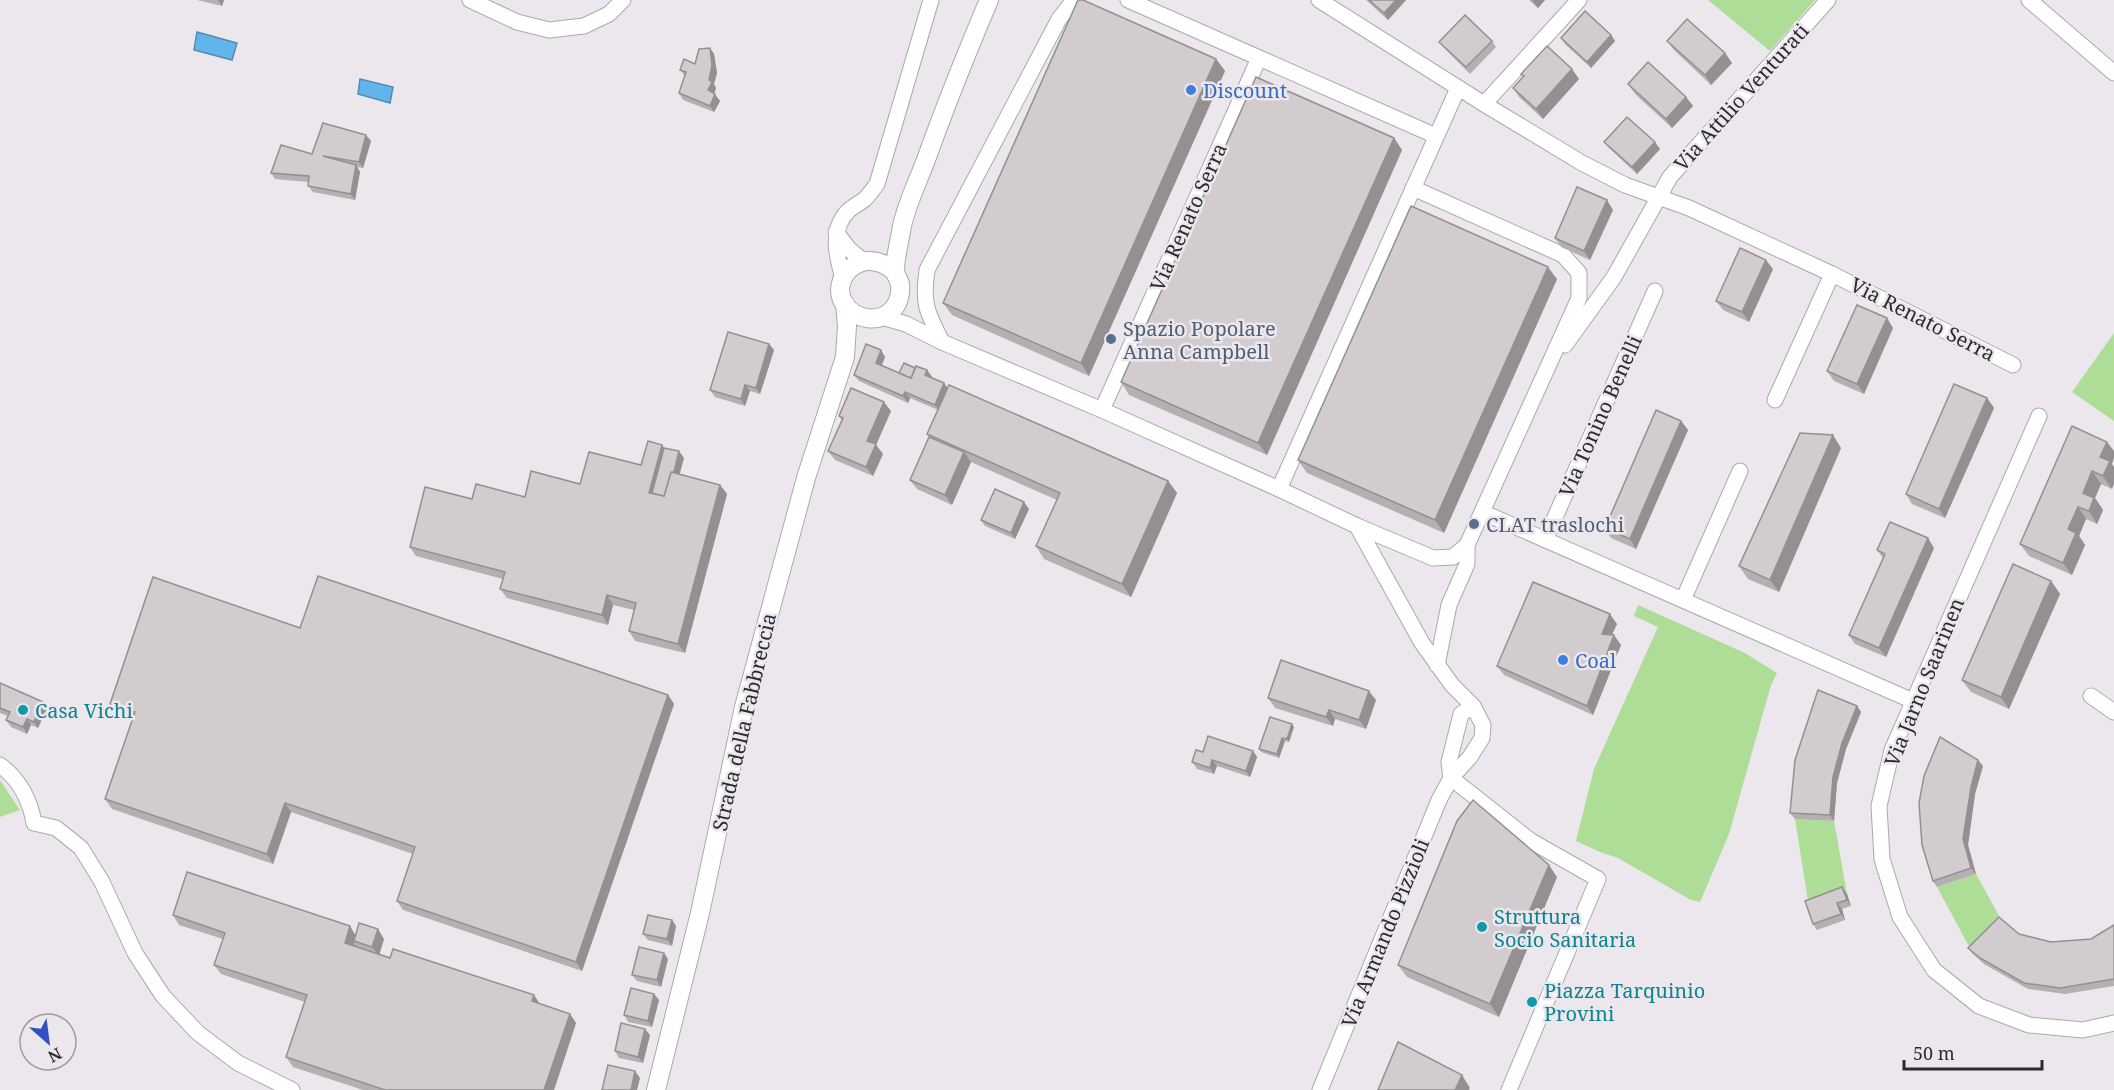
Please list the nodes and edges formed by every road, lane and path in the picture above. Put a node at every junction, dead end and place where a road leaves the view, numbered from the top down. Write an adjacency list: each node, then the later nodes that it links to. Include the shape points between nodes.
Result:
1 (470, 0): 2 (street, via 518,22 549,30 584,26 609,14)
2 (623, 0)
3 (931, 0): 19 (street, via 877,184 839,221)
4 (989, 0): 18 (street, Strada della Fabbreccia)
5 (1074, 0): 27 (street, via 1059,19 927,270 924,294 929,316)
6 (1128, 0): 11 (street)
7 (1579, 0): 14 (street)
8 (1828, 0): 17 (street, Via Attilio Venturati, via 1670,177)
9 (2029, 0): 12 (street)
10 (1327, 2): 13 (street, Via Renato Serra)
11 (1259, 58): 15 (street); 32 (street, Via Renato Serra)
12 (2114, 73)
13 (1458, 88): 14 (street, Via Renato Serra); 15 (street)
14 (1484, 104): 17 (street, Via Renato Serra, via 1582,163)
15 (1436, 136): 16 (street)
16 (1413, 188): 30 (street, via 1563,255 1579,273 1579,298); 35 (street)
17 (1658, 197): 22 (street, Via Renato Serra); 30 (street, via 1614,277)
18 (903, 223): 20 (street, Strada della Fabbreccia); 21 (street, Strada della Fabbreccia)
19 (836, 232): 20 (street, via 849,249); 23 (street, Strada della Fabbreccia)
20 (869, 260): 21 (street, via 886,264); 23 (street, Strada della Fabbreccia, via 851,267)
21 (895, 272): 26 (street, Strada della Fabbreccia, via 899,298 893,309)
22 (1832, 274): 29 (street, Via Renato Serra); 31 (street, Via Renato Serra)
23 (843, 278): 25 (street, Strada della Fabbreccia)
24 (1655, 291): 38 (street, Via Tonino Benelli)
25 (845, 304): 26 (street, via 857,316); 28 (street, Strada della Fabbreccia)
26 (878, 318): 27 (street, via 906,324); 28 (street, Strada della Fabbreccia)
27 (942, 342): 32 (street)
28 (844, 357): 50 (street, Strada della Fabbreccia, via 806,478 744,707)
29 (2013, 364)
30 (1546, 372): 36 (street)
31 (1776, 400)
32 (1102, 410): 35 (street)
33 (2039, 416): 43 (street, Via Jarno Saarinen)
34 (1740, 471): 40 (street)
35 (1279, 489): 37 (street)
36 (1482, 512): 38 (street); 39 (street)
37 (1357, 526): 39 (street, via 1433,558 1453,557); 41 (street, Via Armando Pizzioli)
38 (1545, 540): 40 (street)
39 (1467, 544): 41 (street, via 1467,564 1449,605)
40 (1683, 600): 43 (street)
41 (1437, 665): 44 (street, Via Armando Pizzioli)
42 (2091, 696): 45 (street)
43 (1913, 701): 48 (street, Via Jarno Saarinen, via 1892,750 1879,806 1882,859 1900,917 1934,970 1979,1006 2029,1025 2083,1030)
44 (1473, 706): 47 (street, Via Armando Pizzioli, via 1461,714 1449,762); 47 (street, Via Armando Pizzioli, via 1483,725 1482,738)
45 (2114, 712)
46 (0, 765): 49 (street, via 24,789 34,823 56,828 81,848 102,882 135,953 164,996 198,1034 238,1063)
47 (1451, 778): 51 (street, Via Armando Pizzioli); 52 (street, via 1531,841 1598,879)
48 (2114, 1023)
49 (292, 1090)
50 (656, 1090)
51 (1320, 1090)
52 (1509, 1090)

